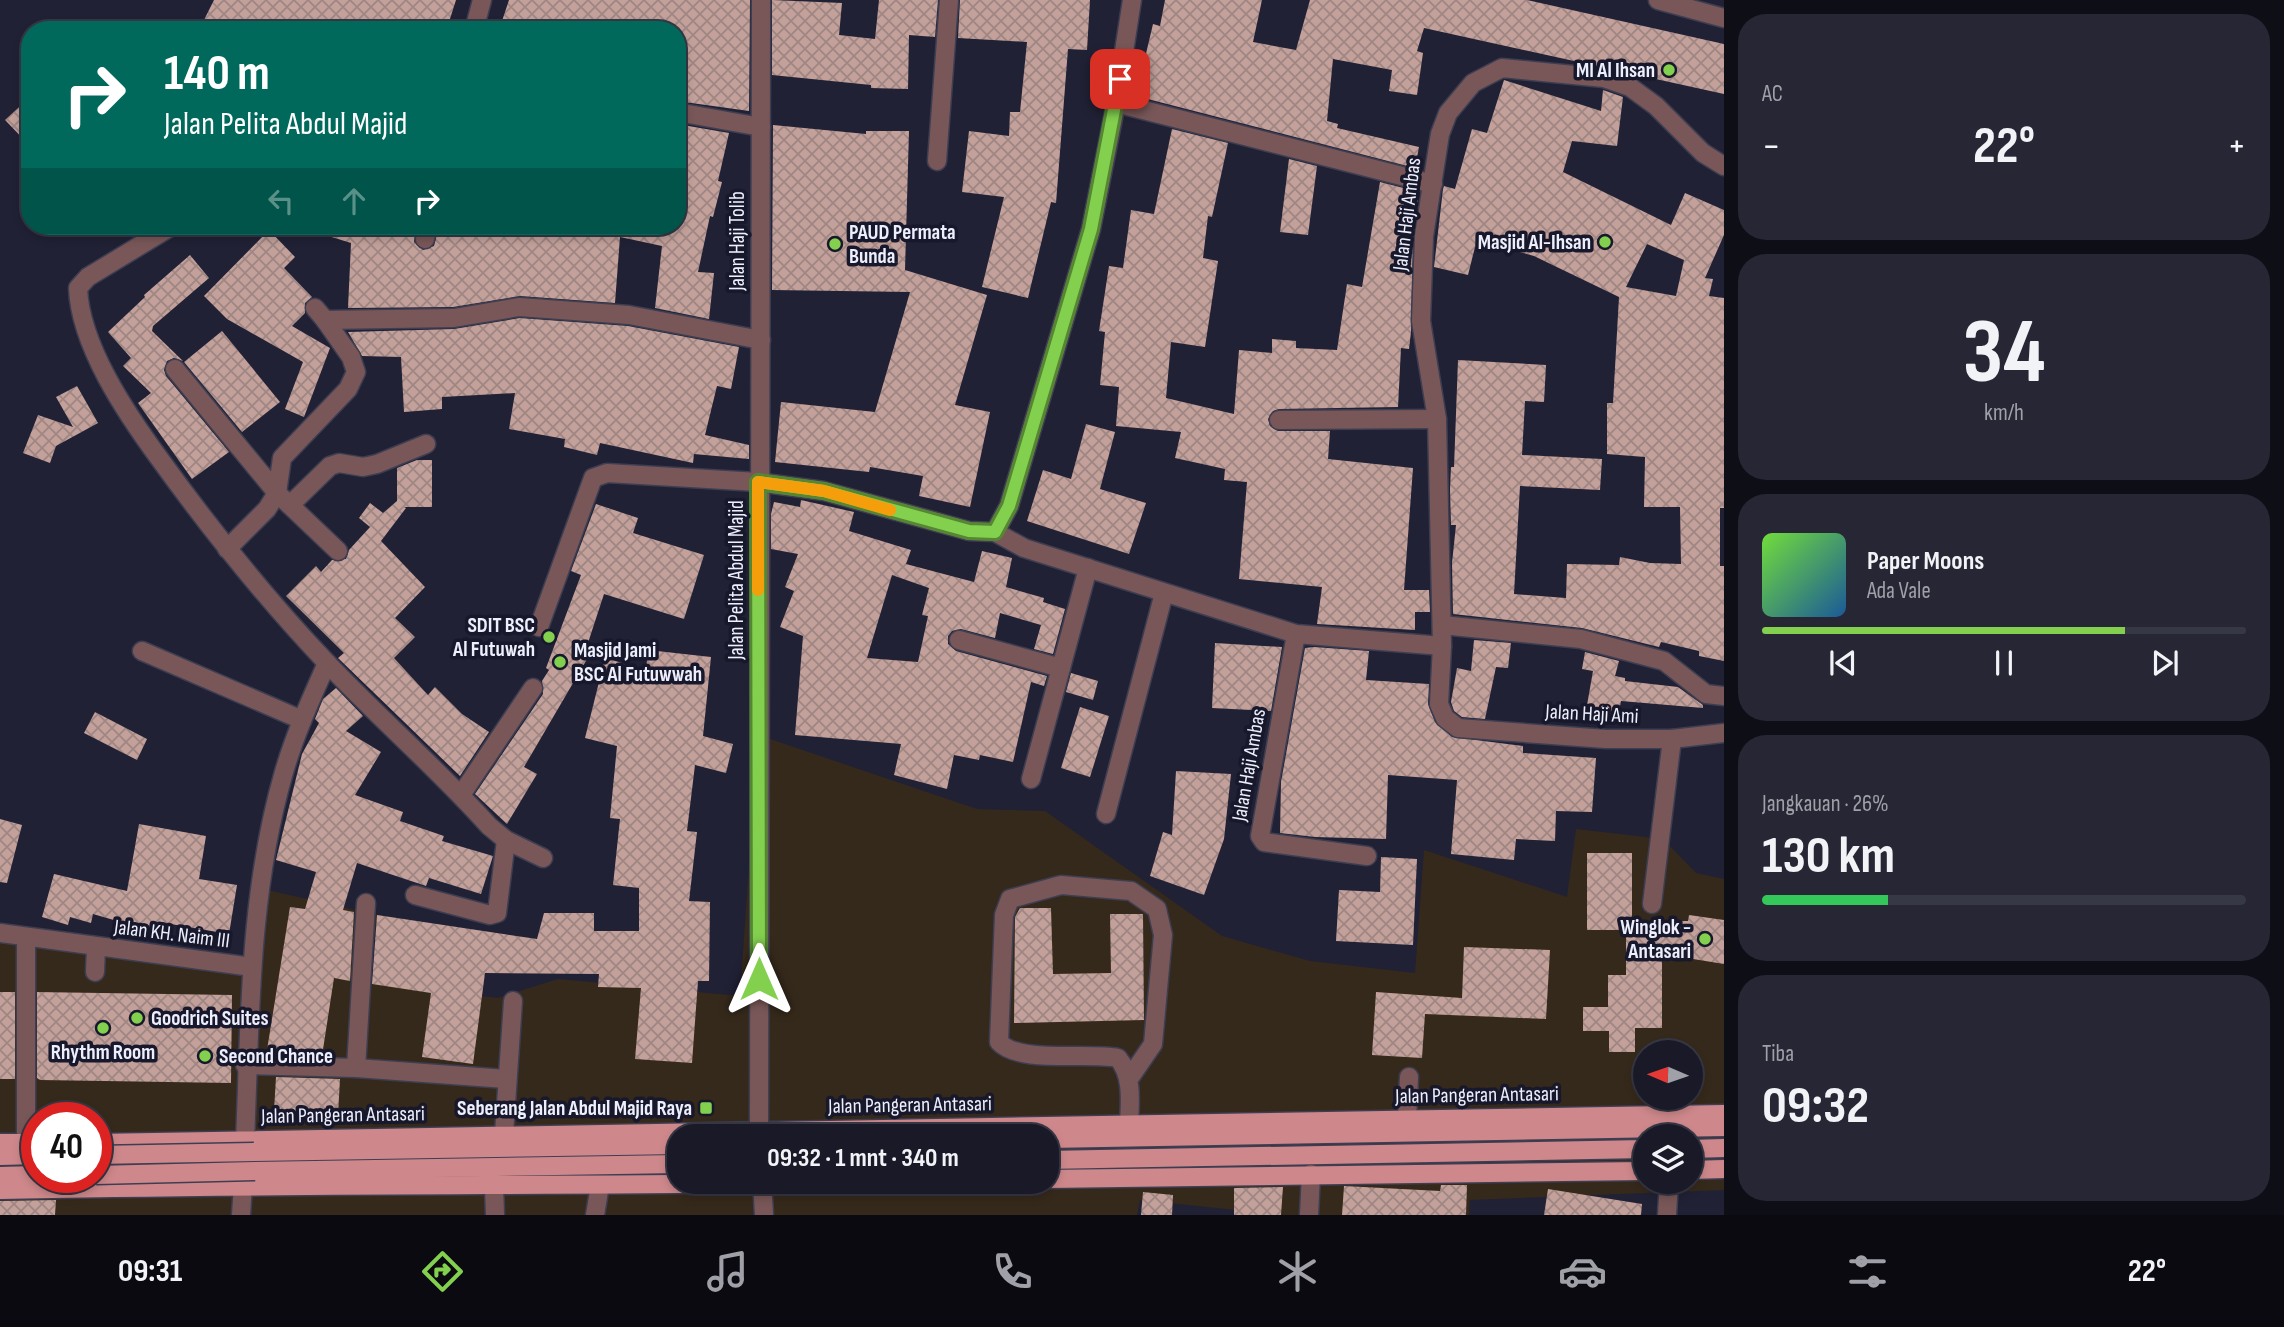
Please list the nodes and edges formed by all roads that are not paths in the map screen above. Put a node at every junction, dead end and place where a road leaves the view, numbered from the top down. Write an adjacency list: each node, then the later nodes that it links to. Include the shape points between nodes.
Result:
1 (482, 0): 7 (street)
2 (761, 0): 10 (street, Jalan Haji Tolib)
3 (949, 0): 11 (street)
4 (1132, 0): 8 (street)
5 (1658, 0): 6 (street)
6 (1724, 18)
7 (476, 21)
8 (1116, 103): 13 (street); 22 (street, via 1091,229 1009,506)
9 (686, 114): 10 (street)
10 (761, 127): 15 (street, Jalan Haji Tolib)
11 (937, 161)
12 (1724, 166): 13 (street, Jalan Haji Ambas, via 1703,153 1657,106 1630,87 1604,78 1502,68 1473,83 1448,113)
13 (1433, 184): 17 (street, Jalan Haji Ambas, via 1424,236 1420,321)
14 (157, 235): 23 (street, via 88,277 78,288 79,300 107,377)
15 (761, 340): 20 (street, Jalan Haji Tolib); 21 (street, via 629,315 519,307 454,318 320,314 351,357 356,372 348,389 282,458)
16 (175, 369): 21 (street)
17 (1437, 419): 18 (street); 27 (street, Jalan Haji Ambas)
18 (1279, 420)
19 (425, 443): 21 (street, via 377,464 330,466)
20 (758, 482): 22 (street, Jalan Pelita Abdul Majid, via 824,491 969,531); 28 (street, via 607,473 593,478); 64 (street, Jalan Pelita Abdul Majid)
21 (283, 499): 23 (street); 24 (street)
22 (995, 532): 25 (street, via 1024,548)
23 (227, 549): 33 (street)
24 (338, 551)
25 (1088, 568): 26 (street); 34 (street)
26 (1164, 593): 29 (street); 43 (street)
27 (1441, 625): 31 (street, Jalan Haji Ambas); 36 (street, via 1581,639 1664,661 1706,694)
28 (539, 627)
29 (1296, 634): 31 (street); 45 (street, Jalan Haji Ambas, via 1260,836 1264,842)
30 (959, 640): 34 (street)
31 (1442, 646): 38 (street, Jalan Haji Ambas, via 1439,704 1445,718)
32 (142, 651): 37 (street)
33 (327, 663): 37 (street); 42 (street)
34 (1061, 668): 41 (street)
35 (533, 688): 42 (street)
36 (1724, 696)
37 (302, 720): 53 (street, via 284,772 268,844)
38 (1458, 728): 40 (street, Jalan Haji Ami)
39 (1724, 733): 40 (street, Jalan Haji Ami)
40 (1672, 739): 49 (street)
41 (1031, 779)
42 (461, 794): 44 (street)
43 (1106, 814)
44 (506, 840): 46 (street); 47 (street, via 497,913)
45 (1367, 856)
46 (543, 858)
47 (415, 895)
48 (366, 904): 57 (street)
49 (1652, 904)
50 (0, 933): 52 (street, Jalan KH. Naim III)
51 (26, 946): 61 (street)
52 (96, 947): 53 (street, Jalan KH. Naim III); 54 (street)
53 (252, 967): 56 (street, Jalan KH. Naim III)
54 (95, 972)
55 (513, 1001): 59 (street)
56 (246, 1065): 57 (street); 70 (street, Jalan KH. Naim III)
57 (356, 1068): 59 (street)
58 (1409, 1077): 63 (street)
59 (506, 1079): 69 (street)
60 (1129, 1079): 60 (street, via 1118,1058 1027,1054 1007,1050 999,1042 1004,915 1010,899 1061,885 1131,891 1157,909 1163,934 1153,1045); 65 (street)
61 (32, 1102)
62 (1724, 1114): 63 (main road, Jalan Pangeran Antasari)
63 (1407, 1119): 65 (main road, Jalan Pangeran Antasari)
64 (759, 1124)
65 (1129, 1124): 66 (main road, Jalan Pangeran Antasari)
66 (1059, 1126)
67 (1724, 1127): 71 (main road)
68 (667, 1134): 69 (main road, Jalan Pangeran Antasari)
69 (504, 1135): 70 (main road, Jalan Pangeran Antasari)
70 (243, 1139): 74 (main road, Jalan Pangeran Antasari); 93 (street, Jalan KH. Naim III)
71 (1059, 1139)
72 (0, 1143): 73 (main road)
73 (21, 1143)
74 (112, 1143)
75 (667, 1144): 80 (main road, bridge)
76 (21, 1148): 81 (main road)
77 (1724, 1148): 79 (main road)
78 (1633, 1149): 82 (main road)
79 (1703, 1149)
80 (112, 1154)
81 (0, 1156)
82 (1059, 1160)
83 (667, 1164): 89 (main road, bridge)
84 (1703, 1170): 85 (main road)
85 (1724, 1170)
86 (1633, 1171): 87 (main road)
87 (1311, 1174): 91 (main road); 103 (street)
88 (21, 1175): 90 (main road)
89 (112, 1175)
90 (0, 1176)
91 (1059, 1179)
92 (667, 1184): 94 (main road)
93 (243, 1185): 95 (main road); 96 (main road); 99 (street, Jalan KH. Naim III)
94 (600, 1185): 95 (main road); 101 (street)
95 (494, 1186): 100 (street)
96 (0, 1190)
97 (763, 1194): 102 (street)
98 (1668, 1194): 104 (street)
99 (241, 1215)
100 (495, 1215)
101 (595, 1215)
102 (764, 1215)
103 (1309, 1215)
104 (1667, 1215)

